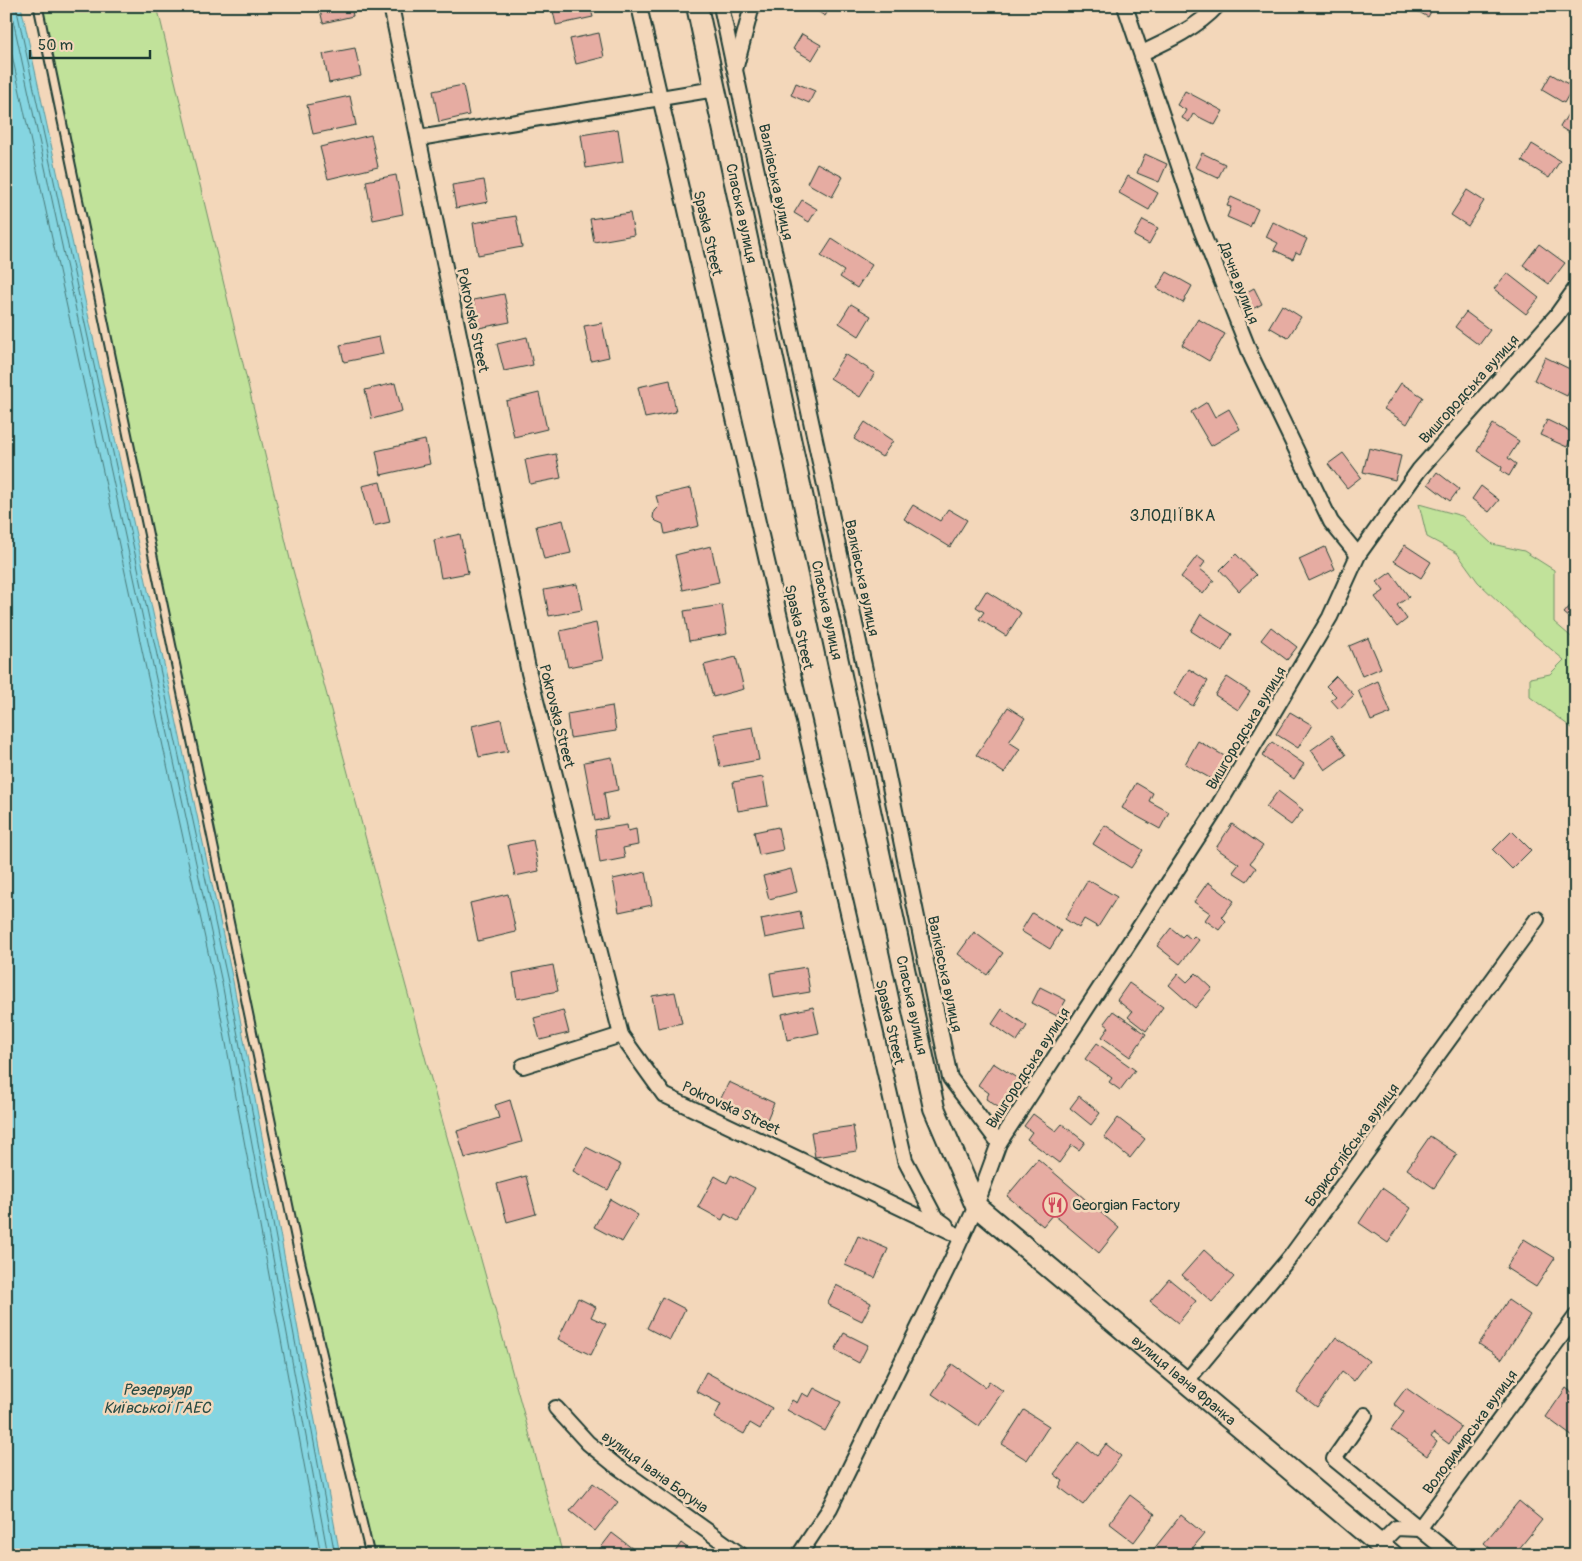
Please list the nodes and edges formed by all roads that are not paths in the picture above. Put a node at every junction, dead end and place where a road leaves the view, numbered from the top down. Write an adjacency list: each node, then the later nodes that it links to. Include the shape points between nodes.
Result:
1 (38, 6): 34 (lane, via 300,1255)
2 (391, 6): 13 (street, Pokrovska Street)
3 (639, 6): 12 (street, Spaska Street)
4 (697, 6): 11 (street, Спаська вулиця)
5 (721, 6): 10 (street)
6 (752, 6): 10 (street, Валківська вулиця)
7 (1125, 6): 9 (street, Дачна вулиця)
8 (1218, 6): 9 (street, via 1209,16)
9 (1142, 53): 19 (street, Дачна вулиця, via 1198,222 1252,358 1331,522)
10 (735, 70): 17 (street, Валківська вулиця)
11 (715, 89): 12 (street); 18 (street, Спаська вулиця)
12 (660, 99): 13 (street); 27 (street, Spaska Street, via 905,1160 935,1217)
13 (419, 138): 23 (street, Pokrovska Street, via 529,673)
14 (1576, 288): 15 (street, Вишгородська вулиця)
15 (1563, 306): 16 (lane); 19 (street, Вишгородська вулиця, via 1419,470)
16 (1576, 312)
17 (819, 459): 18 (street); 21 (street, Валківська вулиця)
18 (796, 465): 22 (street, Спаська вулиця)
19 (1358, 555): 25 (street, Вишгородська вулиця, via 1330,617 1216,811)
20 (1537, 919): 29 (street, Борисоглібська вулиця, via 1291,1256)
21 (925, 959): 22 (street); 25 (street, Валківська вулиця, via 950,1078)
22 (904, 964): 26 (street, Спаська вулиця, via 934,1108)
23 (622, 1035): 24 (street); 27 (street, Pokrovska Street, via 664,1095)
24 (523, 1066)
25 (999, 1143): 26 (street, Вишгородська вулиця)
26 (976, 1206): 27 (street, Вишгородська вулиця); 29 (street, вулиця Івана Франка)
27 (962, 1237): 36 (street, Вишгородська вулиця, via 830,1508)
28 (1576, 1316): 32 (street, Володимирська вулиця)
29 (1186, 1383): 33 (street, вулиця Івана Франка)
30 (556, 1408): 35 (street, вулиця Івана Богуна, via 601,1454)
31 (1365, 1415): 32 (street, via 1334,1459)
32 (1419, 1529): 33 (street, via 1396,1528); 37 (street)
33 (1385, 1550)
34 (370, 1555)
35 (741, 1555)
36 (799, 1555)
37 (1452, 1555)

